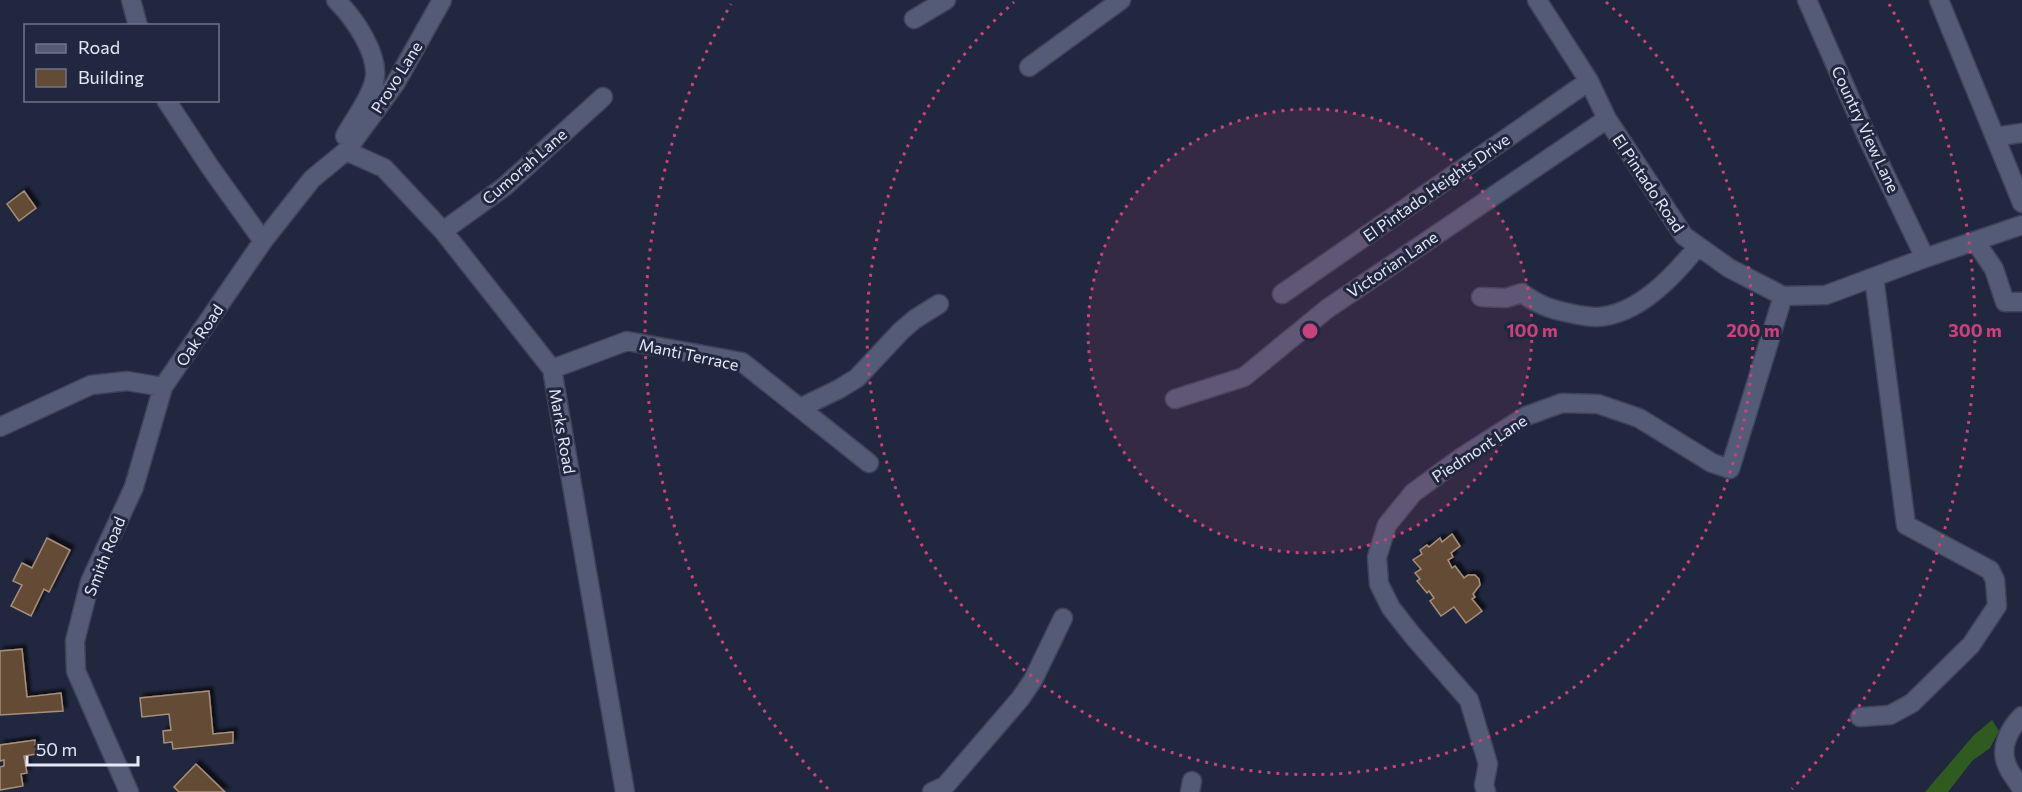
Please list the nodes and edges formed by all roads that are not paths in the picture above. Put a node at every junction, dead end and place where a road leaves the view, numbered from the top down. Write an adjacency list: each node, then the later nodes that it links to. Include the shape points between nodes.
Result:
1 (131, 0): 10 (street)
2 (336, 0): 18 (street, via 365,39 374,66 374,82 343,140)
3 (442, 0): 18 (street, Provo Lane, via 395,84)
4 (946, 0): 9 (street)
5 (1121, 0): 11 (street)
6 (1537, 0): 12 (street, El Pintado Road)
7 (1807, 0): 25 (street, Country View Lane)
8 (1939, 0): 17 (street)
9 (914, 19)
10 (137, 24)
11 (1029, 67)
12 (1589, 81): 15 (street, El Pintado Road); 27 (street, El Pintado Heights Drive)
13 (603, 97): 21 (street, Cumorah Lane, via 504,187)
14 (167, 102): 22 (street)
15 (1607, 119): 24 (street, El Pintado Road, via 1684,236); 34 (street, Victorian Lane, via 1327,309 1244,377)
16 (2022, 134): 17 (street)
17 (1995, 137): 19 (street)
18 (346, 152): 21 (street, Marks Road, via 384,168); 22 (street, Oak Road, via 312,179)
19 (2022, 203)
20 (2022, 225): 23 (street, El Pintado Road)
21 (443, 231): 32 (street, Marks Road)
22 (263, 241): 33 (street, Oak Road)
23 (1975, 241): 25 (street, El Pintado Road); 30 (street, via 1994,269 2005,302)
24 (1698, 246): 28 (street, El Pintado Road, via 1729,268); 29 (street, via 1657,289 1610,315 1595,317 1557,310 1537,304 1522,293 1506,298)
25 (1925, 258): 26 (street, El Pintado Road)
26 (1874, 277): 28 (street, El Pintado Road, via 1826,296); 40 (street, via 1906,525 1990,570 1997,606 1971,645 1912,703 1890,715)
27 (1282, 294)
28 (1784, 296): 45 (street, Piedmont Lane, via 1730,469 1639,418 1598,404 1562,403 1526,416 1462,457 1413,493 1388,525 1377,557 1379,584 1391,608 1469,700 1488,764)
29 (1481, 297)
30 (2022, 302)
31 (939, 304): 35 (street, via 901,331 857,378)
32 (552, 369): 35 (street, Manti Terrace, via 627,341 742,362); 43 (street, Marks Road)
33 (163, 387): 36 (street, via 127,381 91,385); 42 (street, Smith Road, via 134,487 90,582 75,641 76,670)
34 (1175, 399)
35 (800, 408): 37 (street, Manti Terrace)
36 (0, 427)
37 (869, 463)
38 (1063, 618): 44 (street, via 1020,699 945,786)
39 (2022, 716): 41 (street, via 2006,737 2004,756)
40 (1860, 717)
41 (2022, 790)
42 (129, 792)
43 (625, 792)
44 (932, 792)
45 (1486, 792)

